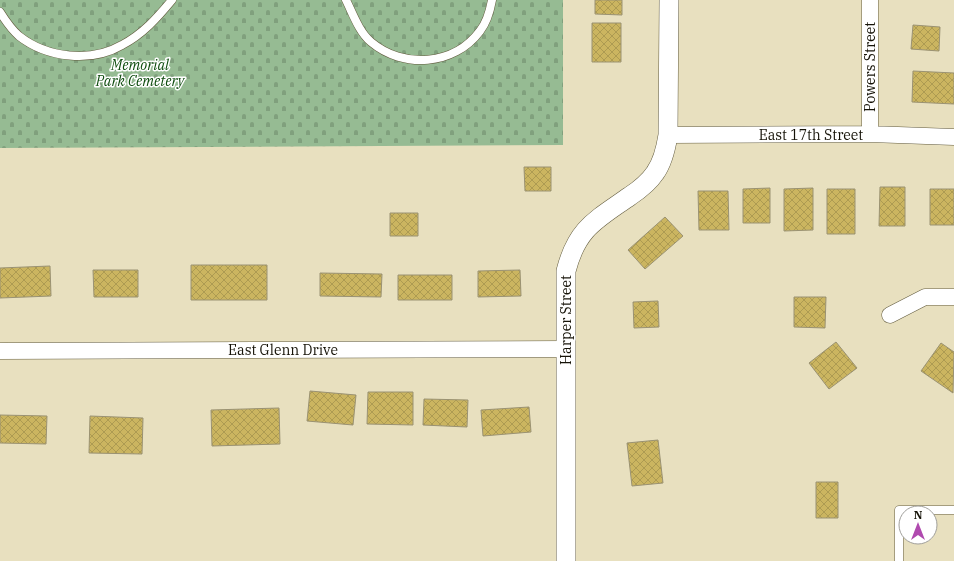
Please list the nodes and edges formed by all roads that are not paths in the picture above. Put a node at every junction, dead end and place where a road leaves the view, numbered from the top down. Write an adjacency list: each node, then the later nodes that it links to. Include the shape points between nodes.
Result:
1 (172, 0): 6 (lane, via 139,35 116,48 85,56 65,55 32,45 18,35)
2 (346, 0): 3 (lane, via 358,25 370,41 396,56 426,61 457,52 470,42 488,16)
3 (492, 0)
4 (668, 0): 8 (street, Harper Street)
5 (870, 0): 7 (street, Powers Street)
6 (0, 12)
7 (870, 134): 8 (street, East 17th Street); 9 (street, East 17th Street)
8 (668, 135): 12 (street, Harper Street, via 665,152 655,173 641,188 592,222 570,254 566,271)
9 (954, 137)
10 (954, 298): 11 (street, via 925,298)
11 (890, 315)
12 (566, 349): 13 (street, East Glenn Drive); 15 (street, Harper Street)
13 (0, 351)
14 (954, 510): 16 (lane, via 899,510)
15 (566, 561)
16 (899, 561)

